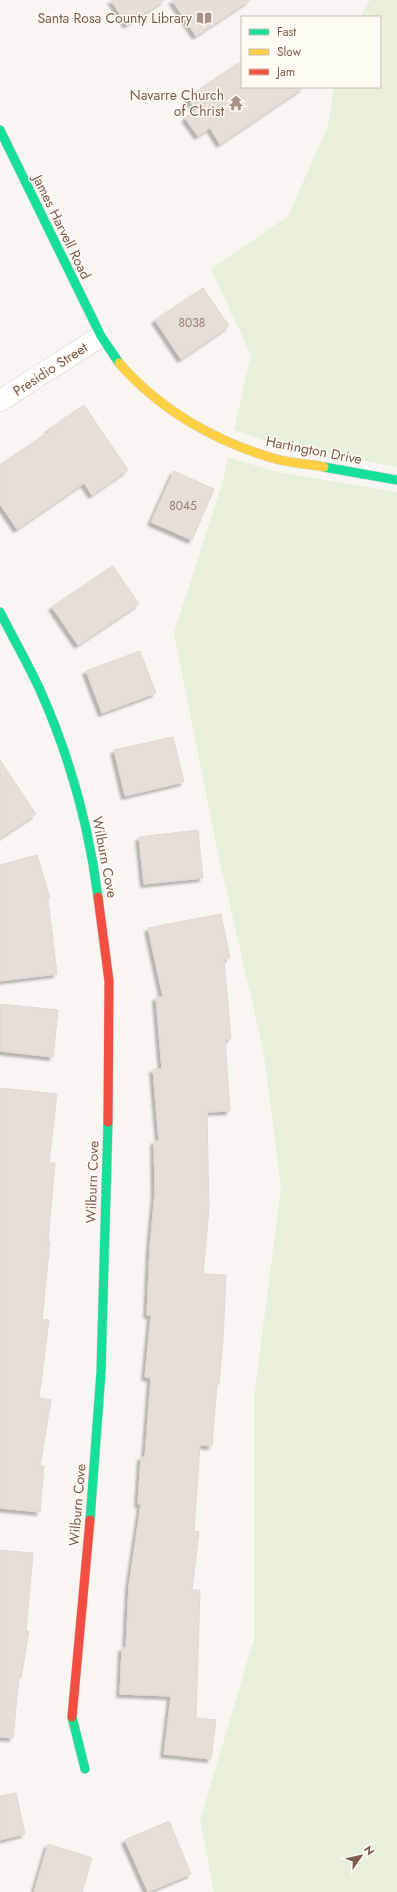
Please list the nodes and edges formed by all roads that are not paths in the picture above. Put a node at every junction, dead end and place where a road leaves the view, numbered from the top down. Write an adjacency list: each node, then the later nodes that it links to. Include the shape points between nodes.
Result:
1 (0, 130): 2 (street, James Harvell Road)
2 (101, 336): 3 (street, Presidio Street); 4 (street, Hartington Drive, via 114,358 151,396 180,417 234,445 277,459)
3 (0, 401)
4 (397, 480)
5 (0, 612): 6 (street, Wilburn Cove, via 40,690 69,764 94,870 109,981 109,1098 101,1372 93,1495 71,1714)
6 (85, 1769)

